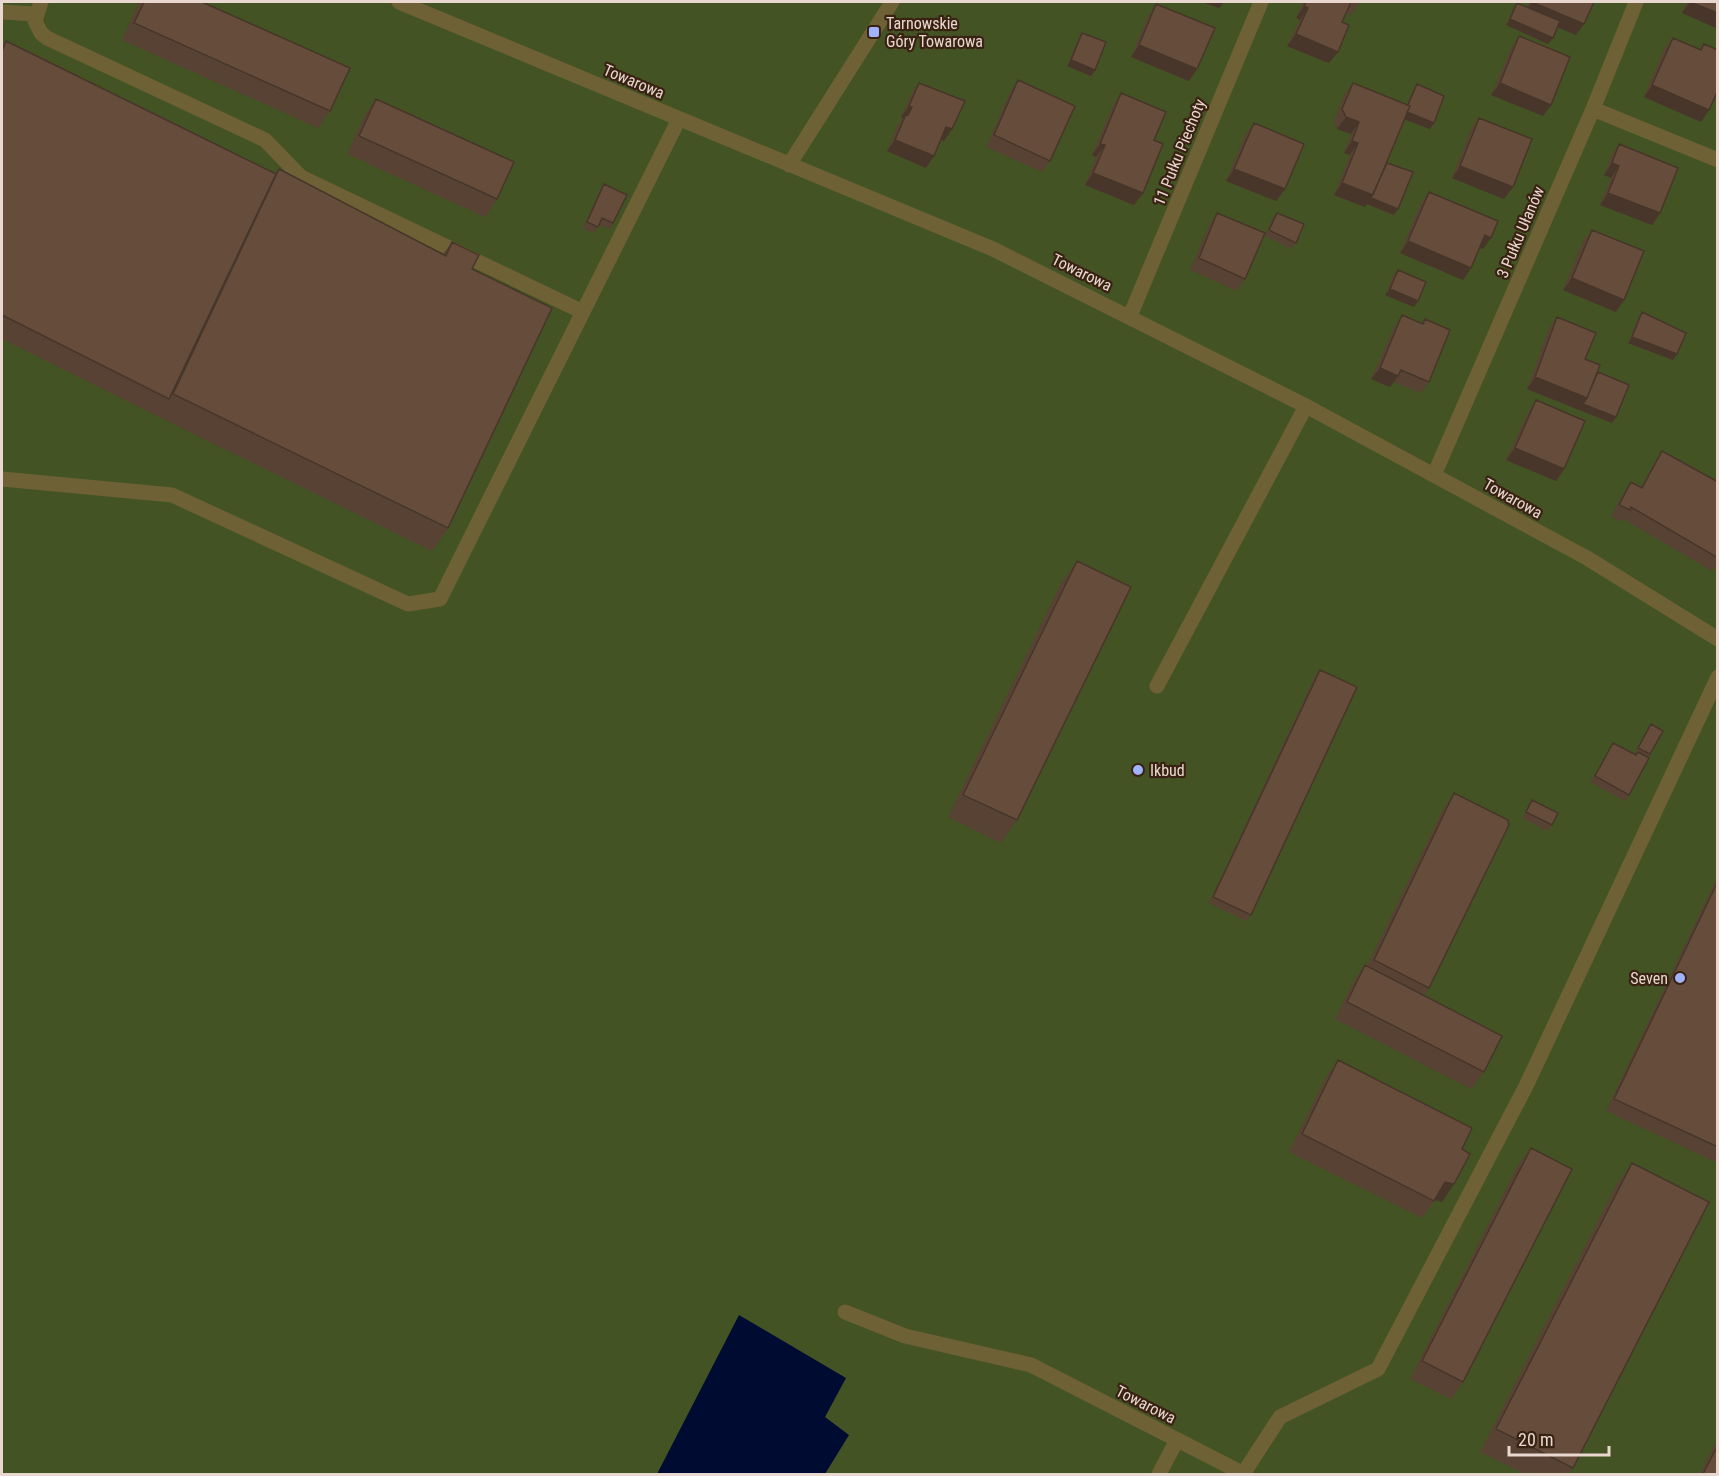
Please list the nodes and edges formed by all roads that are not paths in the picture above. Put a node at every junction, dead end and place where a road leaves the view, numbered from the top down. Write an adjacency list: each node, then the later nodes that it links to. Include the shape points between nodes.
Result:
1 (399, 2): 8 (street, Towarowa)
2 (892, 2): 10 (street)
3 (1261, 2): 12 (street, 11 Pułku Piechoty)
4 (1636, 2): 7 (street, 3 Pułku Ułanów)
5 (39, 8): 6 (street); 11 (street, via 38,27 47,38 265,140 301,177)
6 (2, 12)
7 (1593, 109): 9 (street); 14 (street, 3 Pułku Ułanów)
8 (679, 119): 10 (street, Towarowa); 11 (street)
9 (1718, 160)
10 (789, 165): 12 (street, Towarowa, via 993,249)
11 (583, 312): 15 (street, via 440,599 408,604 172,495)
12 (1130, 316): 13 (street, Towarowa)
13 (1306, 406): 14 (street, Towarowa); 18 (street)
14 (1434, 475): 16 (street, Towarowa, via 1587,558)
15 (2, 479)
16 (1718, 639)
17 (1718, 677): 22 (street, via 1526,1086 1378,1369 1280,1417)
18 (1157, 686)
19 (845, 1312): 20 (street, Towarowa, via 905,1336 1031,1365)
20 (1177, 1440): 21 (street); 22 (street, Towarowa)
21 (1159, 1474)
22 (1244, 1474)

